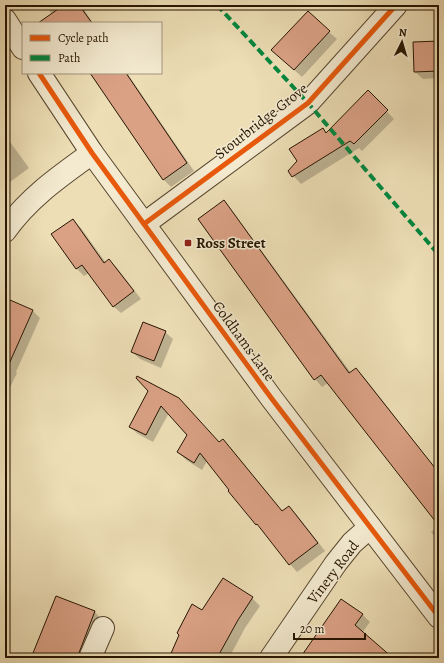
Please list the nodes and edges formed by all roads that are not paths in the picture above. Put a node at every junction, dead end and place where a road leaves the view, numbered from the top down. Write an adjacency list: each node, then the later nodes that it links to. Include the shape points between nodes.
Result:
1 (396, 5): 6 (street, Stourbridge Grove, via 308,103)
2 (5, 20): 3 (street)
3 (22, 46)
4 (41, 74): 5 (street, Coldhams Lane)
5 (92, 153): 6 (street, Coldhams Lane); 7 (street, via 41,190 14,217)
6 (144, 224): 8 (street, Coldhams Lane, via 272,400)
7 (5, 231)
8 (370, 527): 9 (street, Coldhams Lane); 12 (street, Vinery Road, via 352,543 336,563)
9 (439, 617)
10 (103, 628): 11 (street)
11 (90, 658)
12 (271, 658)

